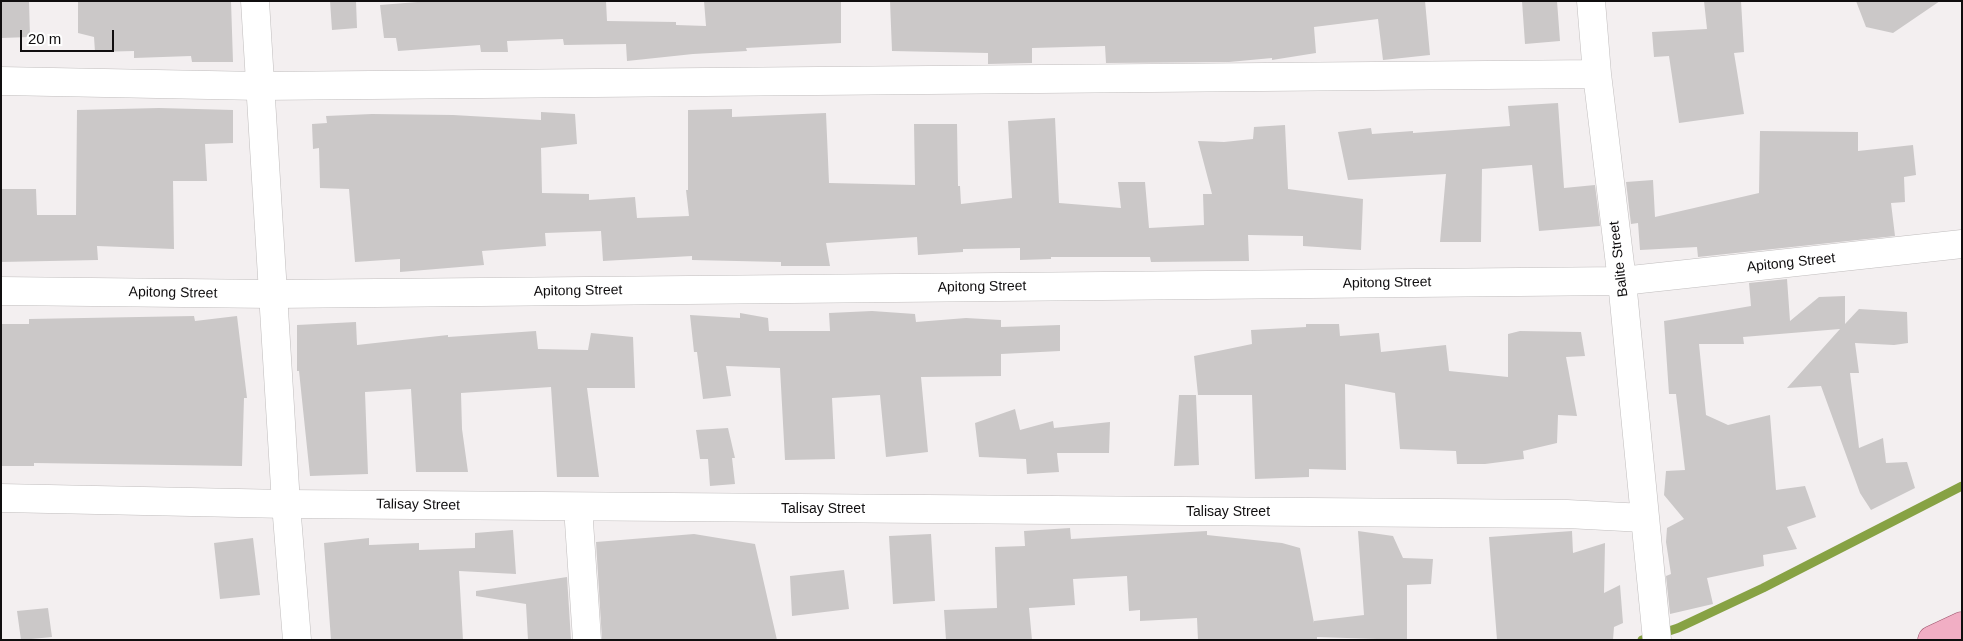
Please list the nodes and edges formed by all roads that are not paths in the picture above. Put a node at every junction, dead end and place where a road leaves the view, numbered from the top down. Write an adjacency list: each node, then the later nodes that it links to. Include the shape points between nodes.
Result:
1 (255, 1): 5 (street)
2 (1591, 1): 3 (street, Balite Street)
3 (1597, 74): 5 (street); 7 (street, Balite Street)
4 (1, 81): 5 (street)
5 (260, 86): 9 (street)
6 (1962, 244): 7 (street, Apitong Street)
7 (1622, 281): 9 (street, Apitong Street); 13 (street, Balite Street)
8 (1, 291): 9 (street, Apitong Street)
9 (273, 294): 11 (street)
10 (1, 498): 11 (street, Talisay Street)
11 (286, 504): 12 (street, Talisay Street); 16 (street)
12 (578, 507): 13 (street, Talisay Street, via 1567,514); 17 (street)
13 (1644, 518): 15 (street, Balite Street)
14 (1962, 626): 18 (main road)
15 (1656, 633)
16 (297, 640)
17 (587, 640)
18 (1932, 640)

